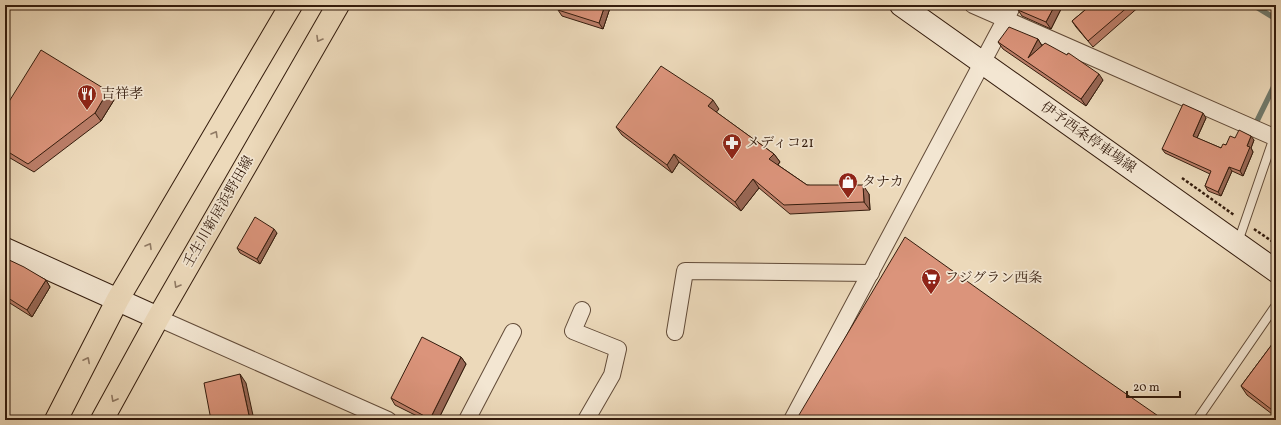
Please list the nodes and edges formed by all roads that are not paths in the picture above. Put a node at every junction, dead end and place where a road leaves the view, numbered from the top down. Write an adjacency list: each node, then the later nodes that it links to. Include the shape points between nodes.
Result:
1 (291, 5): 12 (main road, one-way to 1)
2 (338, 5): 15 (main road, 壬生川新居浜野田線, one-way to 15)
3 (901, 5): 6 (main road, 伊予西条停車場線)
4 (973, 5): 5 (street)
5 (1010, 12): 6 (street); 7 (street)
6 (982, 63): 8 (main road, 伊予西条停車場線); 11 (street)
7 (1275, 138): 8 (lane)
8 (1238, 244): 10 (main road, 伊予西条停車場線)
9 (5, 249): 12 (main road)
10 (1276, 271)
11 (871, 273): 17 (street, via 685,272); 23 (street)
12 (118, 299): 15 (main road); 18 (main road, one-way to 12)
13 (1276, 305): 24 (lane)
14 (582, 310): 22 (street, via 573,330 618,349 612,375)
15 (158, 318): 19 (main road, 壬生川新居浜野田線, one-way to 19); 20 (street)
16 (513, 332): 21 (street)
17 (675, 332)
18 (56, 420)
19 (102, 420)
20 (388, 420)
21 (467, 420)
22 (586, 420)
23 (792, 420)
24 (1197, 420)

